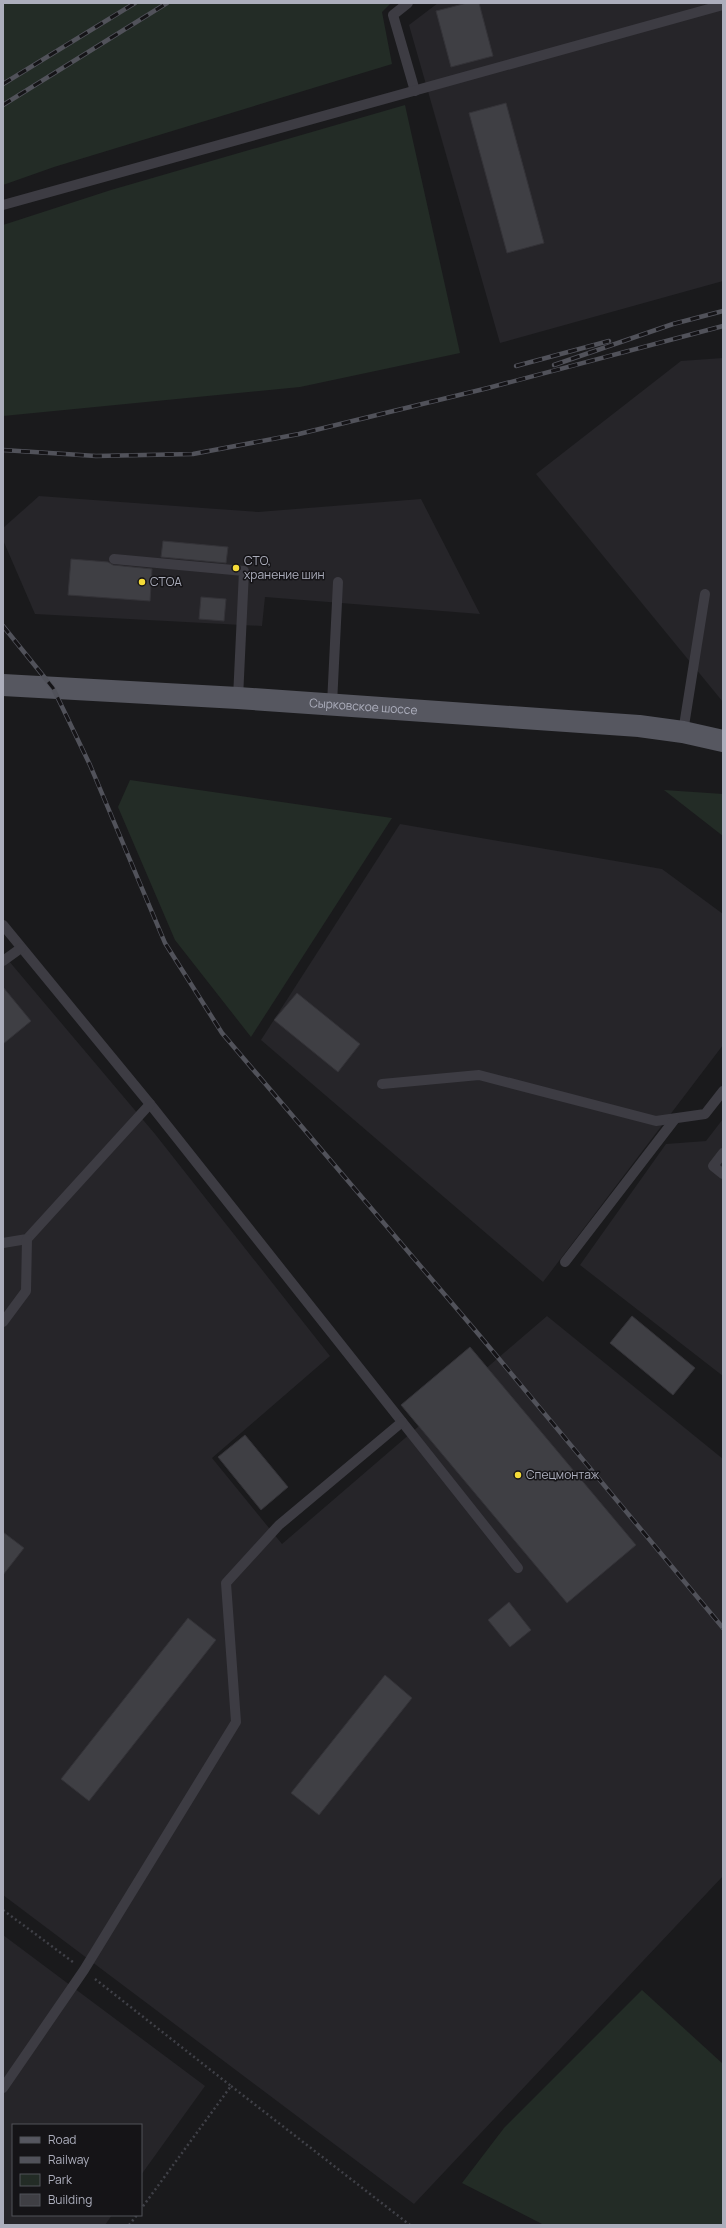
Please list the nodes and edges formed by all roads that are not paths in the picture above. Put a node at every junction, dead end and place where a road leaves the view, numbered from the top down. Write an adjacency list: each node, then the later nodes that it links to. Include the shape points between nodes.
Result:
1 (408, 3): 3 (lane, via 394,15)
2 (723, 5): 3 (lane)
3 (415, 91): 4 (lane)
4 (3, 206)
5 (114, 559): 9 (lane, via 244,571)
6 (338, 582): 10 (lane)
7 (705, 594): 11 (lane)
8 (3, 685): 9 (main road, Сырковское шоссе)
9 (238, 698): 10 (main road, Сырковское шоссе)
10 (332, 704): 11 (main road, Сырковское шоссе, via 639,726)
11 (683, 732): 12 (main road, Сырковское шоссе)
12 (723, 741)
13 (3, 926): 14 (lane)
14 (21, 948): 15 (lane); 18 (lane)
15 (3, 961)
16 (382, 1084): 19 (lane, via 479,1075 656,1121)
17 (723, 1092): 19 (lane, via 705,1114)
18 (150, 1104): 22 (lane); 26 (lane)
19 (675, 1119): 24 (lane)
20 (723, 1153): 21 (lane, via 713,1166)
21 (723, 1174)
22 (27, 1239): 23 (lane); 25 (lane, via 26,1291)
23 (3, 1243)
24 (566, 1262)
25 (3, 1322)
26 (402, 1422): 27 (lane); 28 (lane, via 279,1525 226,1583 236,1722 84,1970)
27 (518, 1568)
28 (3, 2088)

